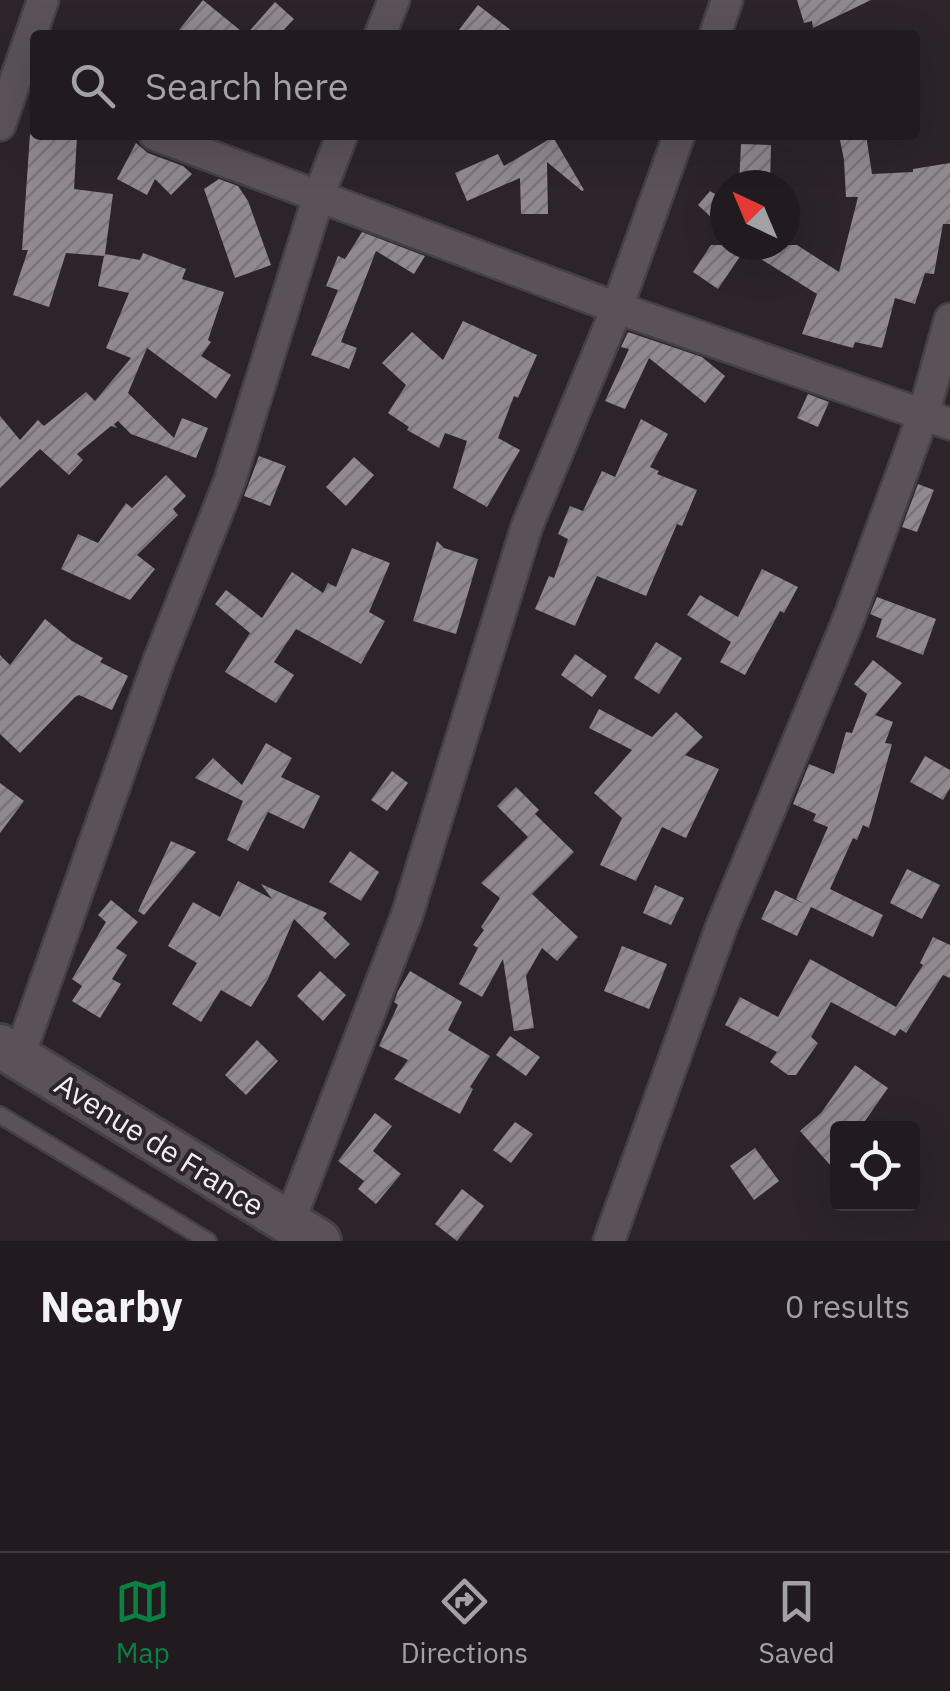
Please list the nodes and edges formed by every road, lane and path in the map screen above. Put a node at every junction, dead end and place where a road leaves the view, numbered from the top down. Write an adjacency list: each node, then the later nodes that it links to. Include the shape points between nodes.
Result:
1 (42, 0): 4 (street)
2 (394, 0): 5 (street)
3 (728, 0): 6 (street)
4 (36, 30)
5 (382, 30)
6 (717, 30)
7 (30, 61): 8 (street)
8 (25, 86): 9 (street)
9 (0, 125)
10 (169, 140): 13 (street)
11 (340, 140): 13 (street)
12 (677, 140): 14 (street)
13 (319, 195): 14 (street); 17 (street, via 230,480)
14 (618, 308): 16 (street); 19 (street, via 527,526)
15 (950, 319): 16 (street)
16 (937, 419): 21 (street, via 722,924)
17 (9, 1052): 19 (main road, Avenue de France)
18 (0, 1115): 20 (lane)
19 (304, 1232)
20 (208, 1241)
21 (610, 1241)

